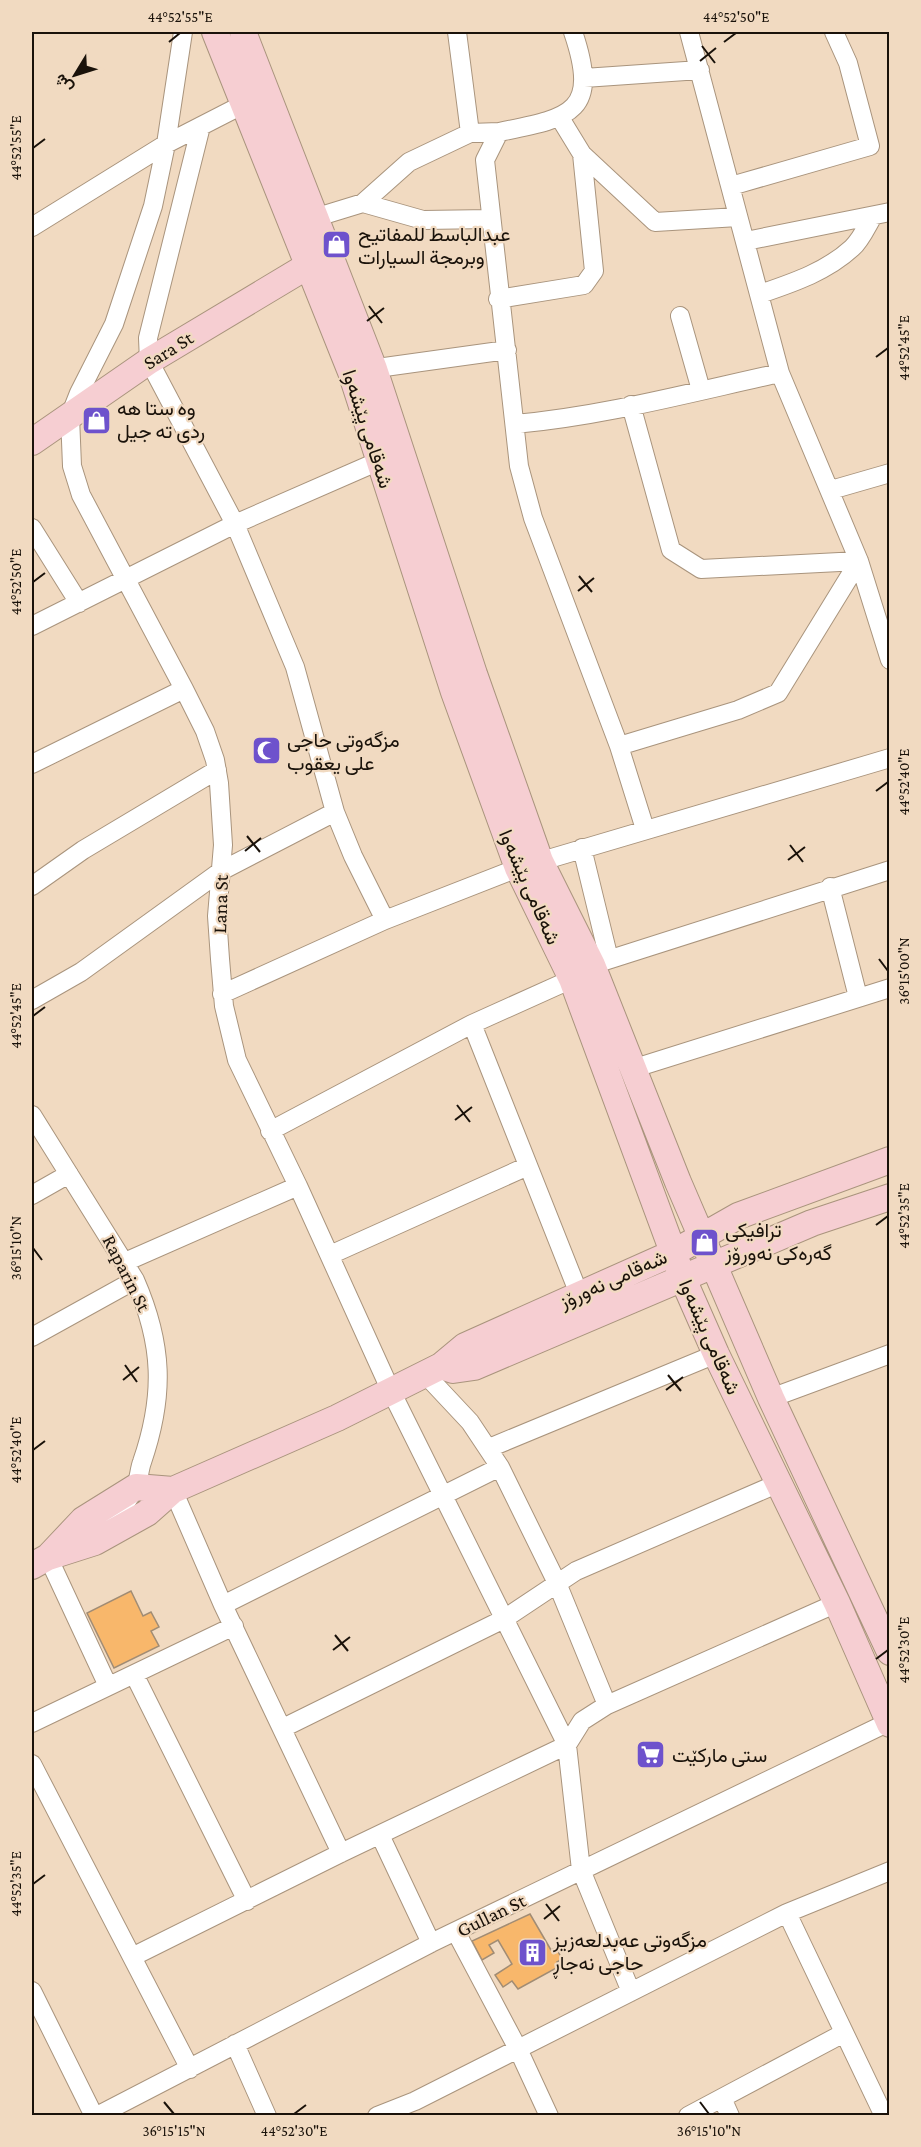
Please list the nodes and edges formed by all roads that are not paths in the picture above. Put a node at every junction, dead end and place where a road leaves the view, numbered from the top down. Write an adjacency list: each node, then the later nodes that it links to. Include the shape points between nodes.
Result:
1 (183, 32): 15 (street)
2 (215, 32): 10 (main road, شەقامی پێشەوا)
3 (243, 32): 21 (main road, شەقامی پێشەوا)
4 (456, 32): 14 (street)
5 (573, 32): 9 (street)
6 (689, 32): 8 (street)
7 (834, 32): 17 (street, via 849,63 870,146)
8 (699, 70): 9 (street); 17 (street)
9 (584, 78): 11 (street, via 573,107)
10 (243, 104): 12 (street); 25 (main road, شەقامی پێشەوا)
11 (560, 118): 13 (street); 16 (street)
12 (201, 126): 15 (street); 30 (street, via 148,338)
13 (499, 132): 14 (street); 22 (street, via 485,160)
14 (470, 133): 18 (street, via 410,162)
15 (166, 144): 23 (street); 35 (street, via 153,206 127,288)
16 (582, 154): 20 (street, via 655,222); 27 (street, via 594,271 590,280 584,285)
17 (731, 186): 20 (street)
18 (363, 203): 21 (street); 22 (street, via 423,220)
19 (881, 214): 24 (street); 26 (street, via 854,246 832,264)
20 (738, 217): 24 (street)
21 (314, 218): 31 (main road, شەقامی پێشەوا)
22 (490, 219): 27 (street)
23 (32, 227)
24 (746, 241): 26 (street)
25 (309, 265): 30 (main road, Sara St); 31 (main road, شەقامی پێشەوا)
26 (760, 294): 32 (street)
27 (498, 299): 29 (street)
28 (680, 316): 33 (street)
29 (507, 350): 31 (street); 36 (street)
30 (150, 361): 35 (main road, Sara St); 41 (street)
31 (363, 370): 38 (main road, شەقامی پێشەوا); 56 (main road, شەقامی پێشەوا, via 474,674)
32 (780, 373): 33 (street); 40 (street)
33 (701, 390): 34 (street)
34 (631, 405): 36 (street); 43 (street, via 671,550 701,569)
35 (70, 416): 37 (main road, Sara St); 44 (street, Lana St, via 72,466 81,495)
36 (515, 424): 49 (street, via 519,466 534,518)
37 (32, 442)
38 (379, 461): 41 (street); 56 (main road, شەقامی پێشەوا, via 454,692)
39 (890, 473): 40 (street)
40 (831, 490): 43 (street)
41 (235, 524): 44 (street); 53 (street, via 295,667)
42 (32, 528): 45 (street)
43 (859, 561): 47 (street); 49 (street, via 778,693 738,710)
44 (126, 580): 45 (street); 48 (street, Lana St)
45 (79, 603): 46 (street)
46 (32, 626)
47 (890, 660)
48 (184, 689): 51 (street); 52 (street, Lana St, via 205,731)
49 (619, 746): 54 (street)
50 (890, 758): 54 (street)
51 (32, 764)
52 (216, 770): 58 (street, Lana St, via 223,846); 59 (street, via 83,850)
53 (335, 812): 58 (street); 61 (street)
54 (645, 829): 55 (street)
55 (582, 848): 56 (street); 62 (street)
56 (529, 864): 61 (street); 62 (main road, شەقامی پێشەوا)
57 (890, 870): 60 (street)
58 (221, 871): 64 (street, Lana St, via 217,916); 66 (street, via 81,972)
59 (32, 886)
60 (830, 887): 62 (street); 65 (street)
61 (385, 920): 64 (street)
62 (591, 968): 67 (street); 68 (main road, شەقامی پێشەوا); 78 (main road, شەقامی پێشەوا)
63 (890, 988): 65 (street)
64 (222, 994): 70 (street, Lana St, via 237,1060)
65 (858, 997): 68 (street)
66 (32, 1000)
67 (472, 1024): 70 (street); 72 (street)
68 (635, 1068): 77 (main road, شەقامی پێشەوا)
69 (32, 1115): 73 (street, Raparin St)
70 (270, 1131): 74 (street, Lana St)
71 (890, 1160): 77 (main road, شەقامی نەورۆز, via 777,1201)
72 (528, 1166): 79 (street); 84 (street)
73 (69, 1174): 75 (street); 80 (street, Raparin St)
74 (298, 1186): 79 (street, Lana St); 80 (street)
75 (32, 1195)
76 (890, 1197): 81 (main road, شەقامی نەورۆز, via 812,1223)
77 (701, 1236): 78 (main road, شەقامی نەورۆز); 81 (main road, شەقامی پێشەوا)
78 (673, 1253): 82 (main road, شەقامی پێشەوا); 84 (main road, شەقامی نەورۆز)
79 (330, 1255): 89 (street, Lana St)
80 (125, 1262): 83 (street, Raparin St)
81 (714, 1264): 82 (main road, شەقامی نەورۆز); 90 (main road, شەقامی پێشەوا)
82 (683, 1279): 86 (main road, شەقامی پێشەوا); 88 (main road, شەقامی نەورۆز, via 474,1367)
83 (135, 1280): 85 (street); 94 (street, Raparin St, via 148,1309 160,1365 158,1401)
84 (579, 1294): 88 (main road, شەقامی نەورۆز, via 465,1346)
85 (32, 1337)
86 (716, 1354): 91 (street); 93 (main road, شەقامی پێشەوا)
87 (890, 1354): 90 (street)
88 (433, 1370): 89 (main road, شەقامی نەورۆز); 91 (street)
89 (390, 1389): 95 (main road, شەقامی نەورۆز, via 337,1418); 96 (street, Lana St)
90 (771, 1398): 104 (main road, شەقامی پێشەوا)
91 (489, 1448): 92 (street)
92 (500, 1467): 96 (street); 99 (street)
93 (779, 1483): 99 (street, via 576,1571); 100 (main road, شەقامی پێشەوا)
94 (136, 1487): 95 (main road, شەقامی نەورۆز); 97 (street, Raparin St); 98 (main road, via 83,1520)
95 (173, 1490): 97 (main road, شەقامی نەورۆز, via 147,1513); 101 (street)
96 (443, 1497): 101 (street); 102 (street, Lana St)
97 (94, 1542): 98 (main road, شەقامی نەورۆز)
98 (40, 1562): 106 (street)
99 (558, 1583): 102 (street); 107 (street)
100 (837, 1603): 107 (street); 109 (main road, شەقامی پێشەوا)
101 (223, 1605): 103 (street)
102 (504, 1619): 110 (street); 111 (street, Lana St)
103 (234, 1626): 105 (street); 110 (street)
104 (889, 1651)
105 (134, 1674): 106 (street); 117 (street)
106 (108, 1686): 108 (street)
107 (608, 1705): 111 (street, via 582,1721)
108 (32, 1723)
109 (889, 1723): 115 (street, Gullan St)
110 (283, 1728): 114 (street)
111 (567, 1745): 113 (street); 115 (street)
112 (32, 1764): 121 (street)
113 (380, 1835): 114 (street); 120 (street)
114 (341, 1853): 117 (street)
115 (581, 1870): 119 (street, Gullan St); 123 (street)
116 (890, 1871): 118 (street)
117 (247, 1901): 121 (street)
118 (787, 1913): 123 (street); 124 (street)
119 (456, 1932): 120 (street, Gullan St); 126 (street)
120 (431, 1943): 125 (street, Gullan St)
121 (132, 1957): 127 (street)
122 (32, 1991): 130 (street)
123 (631, 1992): 126 (street)
124 (844, 2033): 128 (street); 136 (street)
125 (235, 2044): 127 (street, Gullan St); 131 (street)
126 (518, 2049): 129 (street); 133 (street)
127 (190, 2069): 130 (street, Gullan St)
128 (722, 2098): 134 (street); 135 (street)
129 (418, 2108): 132 (street)
130 (104, 2114)
131 (267, 2115)
132 (377, 2115)
133 (549, 2115)
134 (687, 2115)
135 (730, 2115)
136 (884, 2115)

